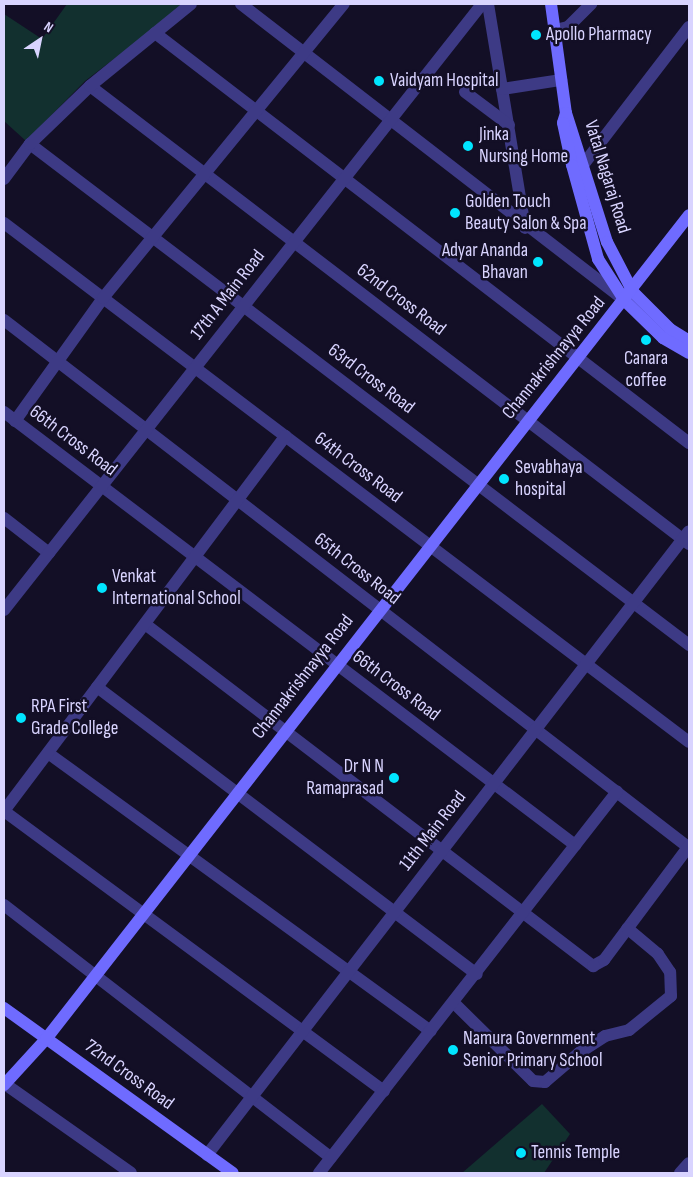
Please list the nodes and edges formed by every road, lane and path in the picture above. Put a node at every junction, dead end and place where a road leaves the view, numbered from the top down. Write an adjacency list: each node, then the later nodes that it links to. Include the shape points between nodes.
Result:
1 (191, 4): 10 (street)
2 (241, 4): 11 (street)
3 (344, 4): 11 (street)
4 (482, 4): 18 (street, 17th A Main Road)
5 (488, 4): 14 (street)
6 (551, 4): 9 (street, Vatal Nagaraj Road)
7 (591, 4): 9 (street, via 568,27)
8 (689, 27): 21 (street)
9 (555, 30): 12 (street, Vatal Nagaraj Road)
10 (155, 33): 13 (street); 16 (street)
11 (303, 55): 16 (street); 18 (street)
12 (561, 80): 14 (street); 17 (street, Vatal Nagaraj Road)
13 (90, 86): 20 (street); 22 (street, 62nd Cross Road)
14 (502, 89): 19 (street)
15 (465, 92): 19 (street)
16 (254, 110): 22 (street); 24 (street)
17 (566, 113): 21 (street, Vatal Nagaraj Road); 30 (street, Vatal Nagaraj Road, via 564,123 572,166 593,248)
18 (388, 122): 24 (street, 17th A Main Road); 27 (street)
19 (509, 125): 27 (street)
20 (30, 144): 23 (street); 28 (street, 63rd Cross Road)
21 (583, 165): 30 (street, Vatal Nagaraj Road, via 596,215)
22 (205, 173): 28 (street); 29 (street, 62nd Cross Road)
23 (4, 179)
24 (344, 179): 29 (street, 17th A Main Road); 36 (street)
25 (689, 215): 30 (street, Channakrishnayya Road)
26 (4, 223): 31 (street, 64th Cross Road)
27 (525, 228): 30 (street)
28 (152, 236): 31 (street); 32 (street, 63rd Cross Road)
29 (294, 242): 32 (street, 17th A Main Road); 40 (street, 62nd Cross Road)
30 (629, 296): 34 (street, Vatal Nagaraj Road); 35 (street, Vatal Nagaraj Road, via 663,338); 36 (street, Channakrishnayya Road)
31 (103, 298): 37 (street); 38 (street, 64th Cross Road)
32 (244, 306): 38 (street, 17th A Main Road); 45 (street, 63rd Cross Road)
33 (4, 320): 37 (street, 65th Cross Road)
34 (689, 341)
35 (689, 353)
36 (578, 358): 40 (street, Channakrishnayya Road); 44 (street)
37 (57, 361): 41 (street); 42 (street, 65th Cross Road)
38 (195, 368): 42 (street, 17th A Main Road); 43 (street, 64th Cross Road)
39 (4, 412): 41 (street, 66th Cross Road)
40 (528, 420): 45 (street, Channakrishnayya Road); 49 (street, 62nd Cross Road)
41 (15, 421): 46 (street, 66th Cross Road)
42 (146, 430): 46 (street, 17th A Main Road); 47 (street, 65th Cross Road)
43 (286, 436): 47 (street); 50 (street, 64th Cross Road)
44 (689, 443)
45 (478, 484): 50 (street, Channakrishnayya Road); 53 (street, 63rd Cross Road)
46 (102, 486): 51 (street, 17th A Main Road); 52 (street, 66th Cross Road)
47 (238, 500): 52 (street); 55 (street, 65th Cross Road)
48 (4, 518): 51 (street)
49 (687, 538): 53 (street, 11th Main Road)
50 (430, 546): 55 (street, Channakrishnayya Road); 59 (street, 64th Cross Road)
51 (49, 552): 54 (street, 17th A Main Road)
52 (195, 557): 56 (street); 58 (street, 66th Cross Road)
53 (634, 603): 57 (street, 63rd Cross Road); 59 (street, 11th Main Road)
54 (4, 610)
55 (380, 610): 58 (street, Channakrishnayya Road); 61 (street, 65th Cross Road)
56 (145, 624): 60 (street); 62 (street)
57 (689, 645)
58 (337, 664): 62 (street, Channakrishnayya Road); 65 (street, 66th Cross Road)
59 (587, 664): 61 (street, 11th Main Road); 63 (street, 64th Cross Road)
60 (97, 687): 64 (street); 67 (street)
61 (536, 730): 65 (street, 11th Main Road); 66 (street, 65th Cross Road)
62 (285, 731): 67 (street, Channakrishnayya Road); 71 (street)
63 (689, 742)
64 (48, 753): 68 (street); 72 (street)
65 (494, 784): 69 (street, 66th Cross Road); 71 (street, 11th Main Road)
66 (617, 792): 69 (street); 70 (street, 65th Cross Road)
67 (238, 793): 72 (street, Channakrishnayya Road); 74 (street)
68 (4, 811): 75 (street)
69 (575, 845): 76 (street)
70 (689, 846): 77 (street)
71 (441, 850): 74 (street, 11th Main Road); 76 (street)
72 (189, 855): 75 (street, Channakrishnayya Road); 78 (street)
73 (4, 905): 80 (street)
74 (395, 912): 78 (street, 11th Main Road); 79 (street)
75 (144, 914): 80 (street, Channakrishnayya Road); 83 (street)
76 (525, 914): 77 (street, via 593,966 604,960); 79 (street)
77 (627, 928): 81 (street, via 658,954 670,972 671,996 629,1030 605,1036 579,1052 545,1082 533,1081)
78 (349, 972): 83 (street, 11th Main Road); 84 (street)
79 (478, 974): 81 (street)
80 (95, 976): 85 (street, Channakrishnayya Road); 88 (street)
81 (454, 1003): 84 (street)
82 (4, 1008): 85 (street, 72nd Cross Road)
83 (303, 1031): 87 (street); 88 (street, 11th Main Road)
84 (431, 1031): 87 (street)
85 (46, 1039): 86 (street, Channakrishnayya Road); 89 (street, 72nd Cross Road)
86 (4, 1084): 92 (street)
87 (384, 1091): 90 (street)
88 (252, 1097): 89 (street, 11th Main Road); 90 (street)
89 (207, 1155): 93 (street, 72nd Cross Road)
90 (331, 1158): 94 (street)
91 (689, 1163): 95 (street)
92 (131, 1173)
93 (232, 1173)
94 (319, 1173)
95 (680, 1173)

